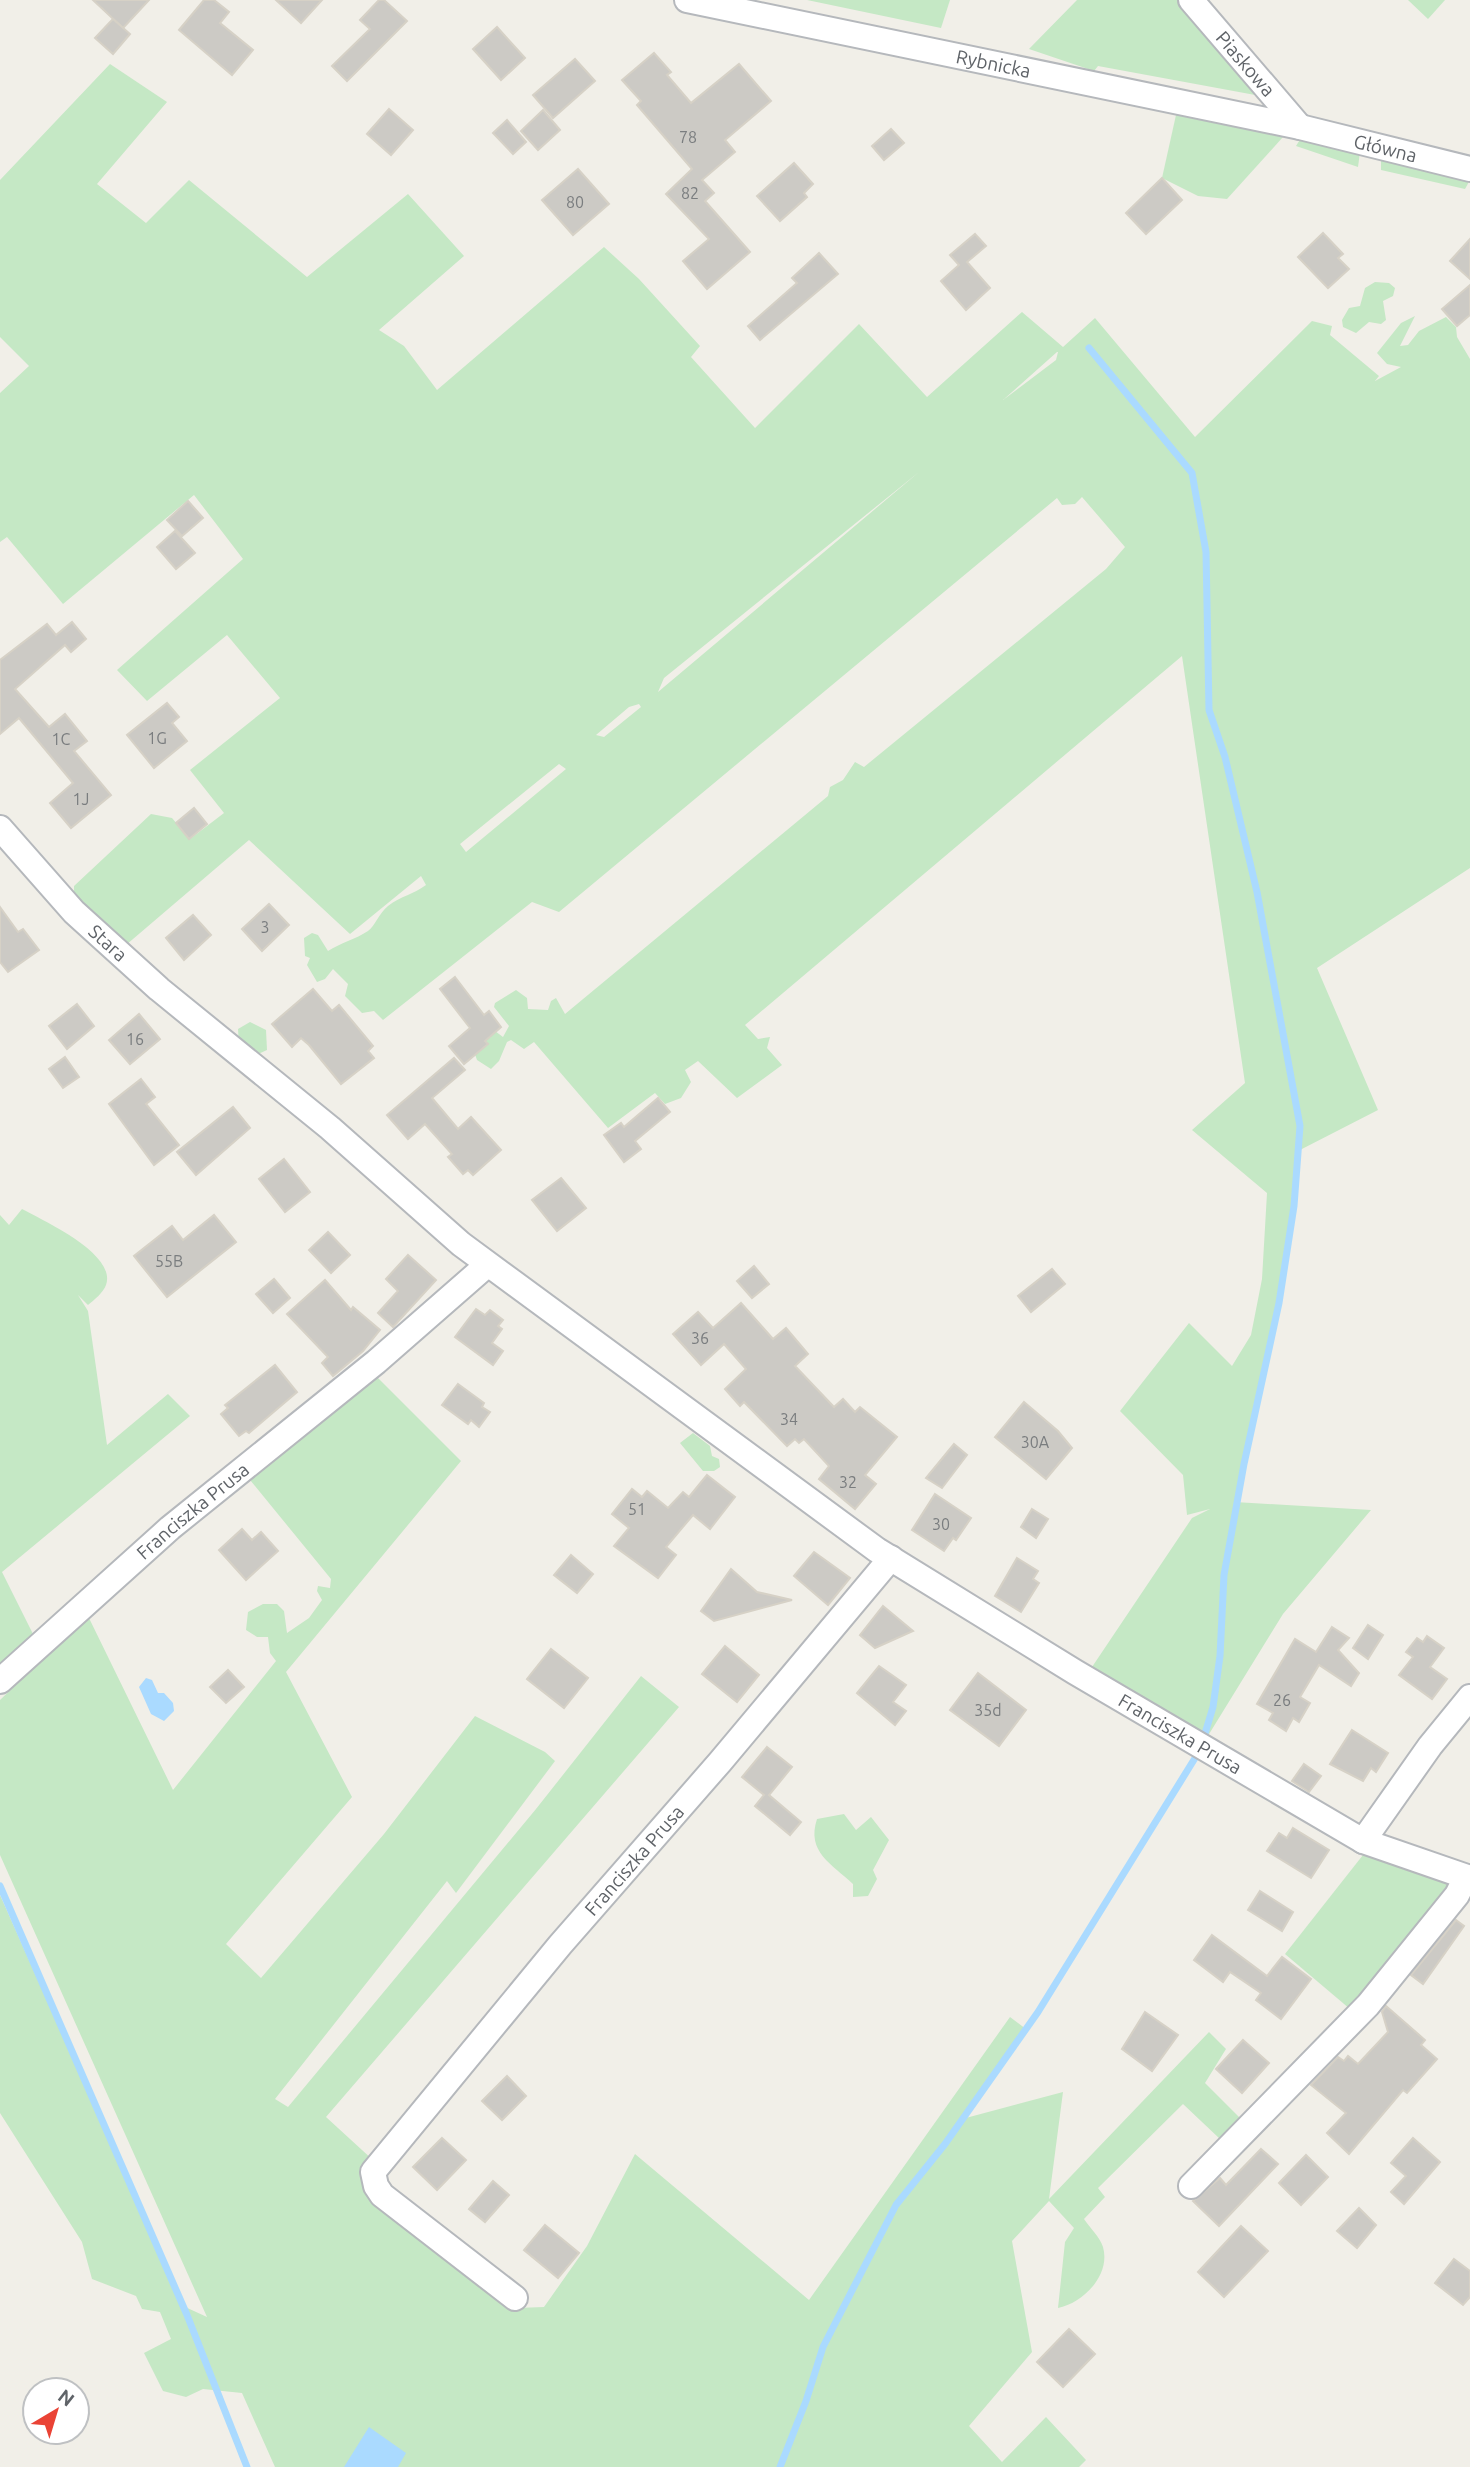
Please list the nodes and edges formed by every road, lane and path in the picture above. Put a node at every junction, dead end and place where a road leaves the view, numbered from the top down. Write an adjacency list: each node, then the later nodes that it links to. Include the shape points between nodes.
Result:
1 (687, 0): 3 (street, Rybnicka)
2 (1191, 0): 3 (street, Piaskowa)
3 (1300, 127): 4 (street, Główna)
4 (1470, 169)
5 (0, 828): 6 (street, Stara, via 74,912)
6 (227, 1046): 7 (street, Franciszka Prusa, via 330,1128)
7 (487, 1265): 8 (street, Franciszka Prusa); 9 (street, Franciszka Prusa, via 376,1362 170,1528)
8 (891, 1558): 11 (street, Franciszka Prusa); 14 (street, Franciszka Prusa, via 379,2164 372,2178 382,2195)
9 (0, 1681)
10 (1470, 1697): 11 (street)
11 (1363, 1841): 12 (street, Franciszka Prusa)
12 (1468, 1878): 13 (street, via 1368,2005)
13 (1191, 2186)
14 (515, 2298)

